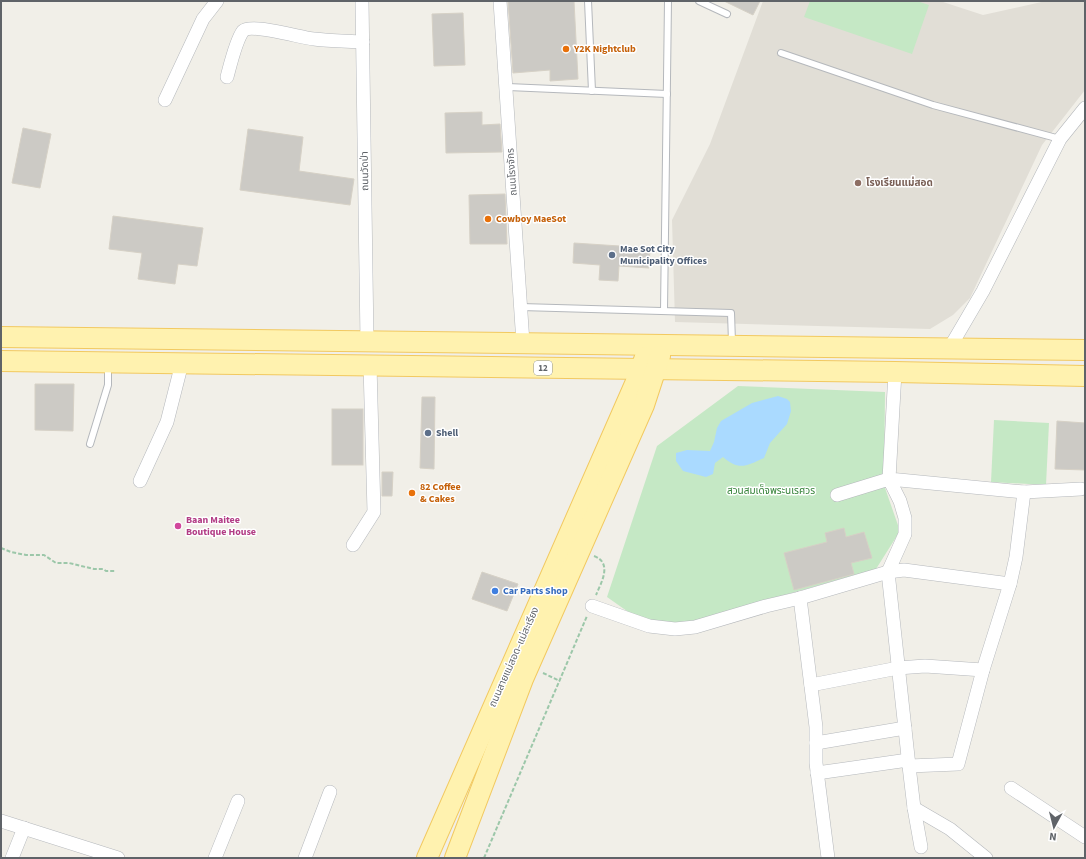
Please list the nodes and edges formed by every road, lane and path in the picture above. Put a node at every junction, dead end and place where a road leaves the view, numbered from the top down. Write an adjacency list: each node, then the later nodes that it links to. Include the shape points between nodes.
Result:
1 (217, 1): 14 (street, via 202,19)
2 (362, 1): 8 (street, ถนนวัดป่า)
3 (500, 1): 11 (street, ถนนโรงจักร)
4 (588, 1): 12 (lane)
5 (668, 1): 13 (lane)
6 (699, 1): 7 (lane)
7 (727, 14)
8 (363, 42): 10 (street, via 315,39 247,28 238,39); 21 (street, ถนนวัดป่า)
9 (781, 53): 16 (lane, via 933,104)
10 (227, 77)
11 (506, 87): 12 (lane); 17 (street, ถนนโรงจักร)
12 (592, 91): 13 (lane)
13 (667, 94): 18 (lane)
14 (164, 100)
15 (1085, 108): 16 (street)
16 (1060, 139): 25 (street, via 983,292)
17 (521, 307): 18 (lane); 22 (street, ถนนโรงจักร)
18 (664, 311): 24 (lane, via 731,313)
19 (1, 337): 20 (main road)
20 (151, 339): 21 (main road); 29 (main road)
21 (367, 341): 22 (main road)
22 (523, 343): 23 (main road)
23 (656, 345): 24 (main road); 33 (main road, ถนนสายแม่สอด–แม่สะเรียง)
24 (733, 346): 25 (main road)
25 (949, 348): 26 (main road)
26 (1085, 350)
27 (1, 361): 28 (main road, 12)
28 (108, 362): 29 (main road, 12); 39 (lane, via 108,385)
29 (151, 363): 30 (main road, 12)
30 (182, 363): 31 (main road, 12); 41 (street, via 167,422)
31 (370, 365): 32 (main road, 12); 45 (street, via 374,512)
32 (598, 368): 33 (main road, 12); 38 (main road, via 617,386)
33 (648, 369): 34 (main road, 12); 37 (main road, ถนนสายแม่สอด–แม่สะเรียง); 38 (main road, ถนนสายแม่สอด–แม่สะเรียง)
34 (703, 370): 35 (main road, 12); 37 (main road, via 667,383)
35 (894, 372): 36 (main road, 12); 40 (street)
36 (1085, 376)
37 (644, 405): 47 (main road, ถนนสายแม่สอด–แม่สะเรียง)
38 (624, 408): 55 (main road, ถนนสายแม่สอด–แม่สะเรียง)
39 (90, 444)
40 (889, 479): 43 (street); 44 (street); 49 (street, via 905,518 905,534)
41 (140, 481)
42 (1081, 489): 43 (street)
43 (1024, 492): 50 (street)
44 (837, 496)
45 (353, 545)
46 (1, 548): 48 (path, via 26,555 44,555 56,563)
47 (580, 550): 52 (path, via 598,557 605,571); 55 (main road, ถนนสายแม่สอด–แม่สะเรียง)
48 (115, 571)
49 (888, 572): 50 (street, via 904,570); 51 (street); 53 (street)
50 (1010, 584): 54 (street)
51 (800, 598): 52 (street, via 695,627 675,629 649,626); 57 (street)
52 (592, 606): 56 (path)
53 (898, 668): 54 (street, via 925,666); 57 (street); 58 (street)
54 (983, 670): 60 (street, via 958,764)
55 (519, 673): 56 (path); 70 (main road, ถนนสายแม่สอด–แม่สะเรียง); 75 (main road, ถนนสายแม่สอด–แม่สะเรียง)
56 (560, 681): 76 (path)
57 (811, 685): 59 (street)
58 (904, 728): 59 (street); 60 (street)
59 (816, 743): 61 (street)
60 (909, 763): 61 (street); 65 (street)
61 (817, 773): 77 (street)
62 (1011, 788): 68 (street)
63 (330, 792): 74 (street)
64 (238, 801): 73 (street)
65 (914, 808): 69 (street); 78 (street, via 950,830)
66 (1, 821): 67 (street)
67 (24, 828): 71 (street); 72 (street)
68 (1085, 837)
69 (921, 847)
70 (459, 856)
71 (12, 858)
72 (118, 858)
73 (215, 858)
74 (305, 858)
75 (426, 858)
76 (484, 858)
77 (828, 858)
78 (986, 858)

